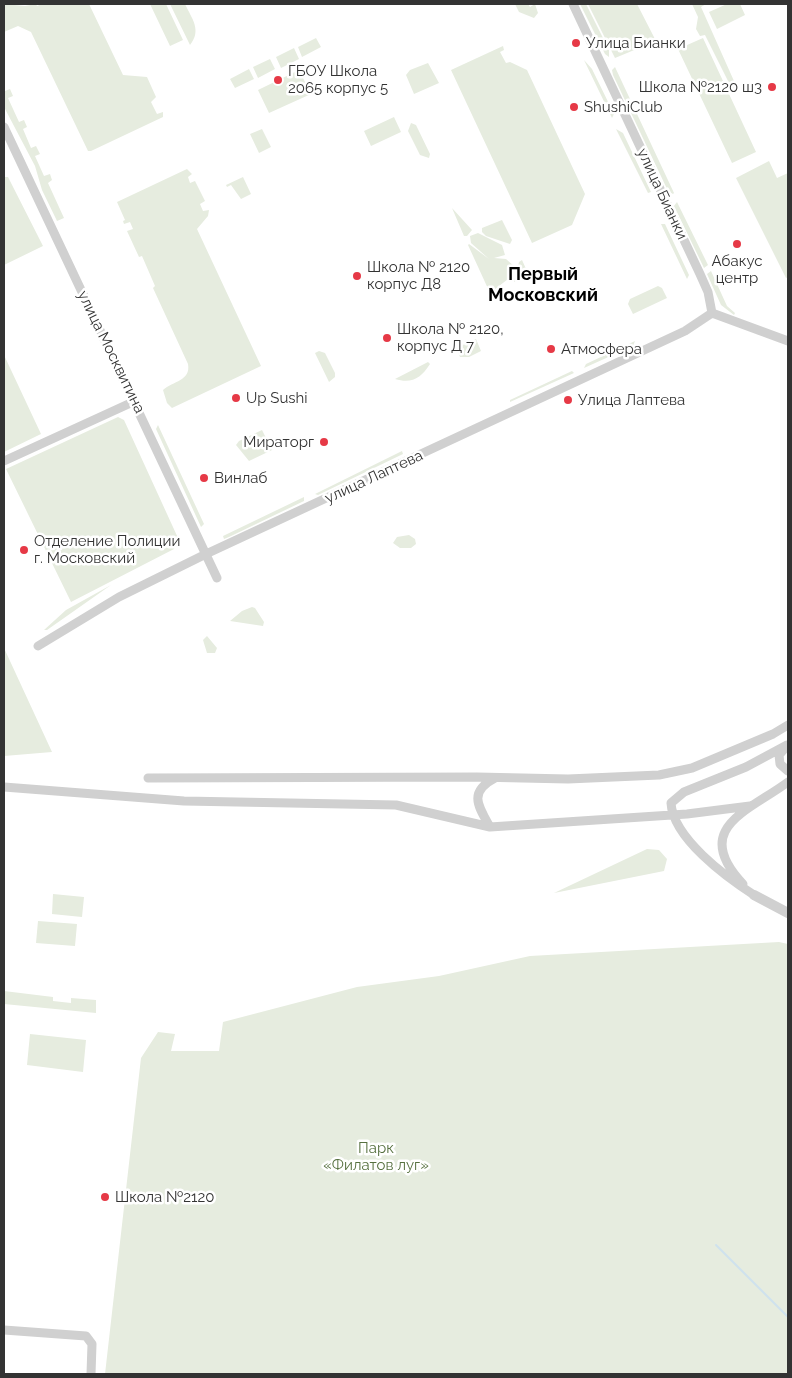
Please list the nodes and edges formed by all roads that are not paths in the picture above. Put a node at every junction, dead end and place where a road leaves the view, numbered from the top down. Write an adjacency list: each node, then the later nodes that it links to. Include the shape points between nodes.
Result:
1 (573, 4): 3 (street, улица Бианки, via 700,274)
2 (4, 127): 5 (street, улица Москвитина)
3 (712, 313): 4 (street); 7 (street, улица Лаптева, via 692,327 584,379)
4 (788, 341)
5 (134, 401): 6 (street); 7 (street, улица Москвитина)
6 (4, 461)
7 (206, 554): 8 (street, улица Москвитина); 9 (street, улица Лаптева, via 119,597)
8 (217, 578)
9 (38, 646)
10 (788, 725): 13 (street, via 692,768 658,775 568,779)
11 (788, 745): 12 (street, via 779,755 780,764); 19 (street, via 746,767 684,792 671,803 673,818 705,858)
12 (788, 771)
13 (497, 777): 14 (street); 18 (street, via 484,784 478,792 477,802)
14 (148, 778)
15 (788, 782): 17 (street)
16 (4, 787): 18 (street, via 184,801 396,805)
17 (750, 806): 18 (street, via 686,814); 19 (street, via 730,822 722,840 724,858 735,876)
18 (490, 826)
19 (754, 895): 20 (street)
20 (788, 913)
21 (4, 1330): 22 (street, via 86,1336 92,1344)
22 (91, 1374)

